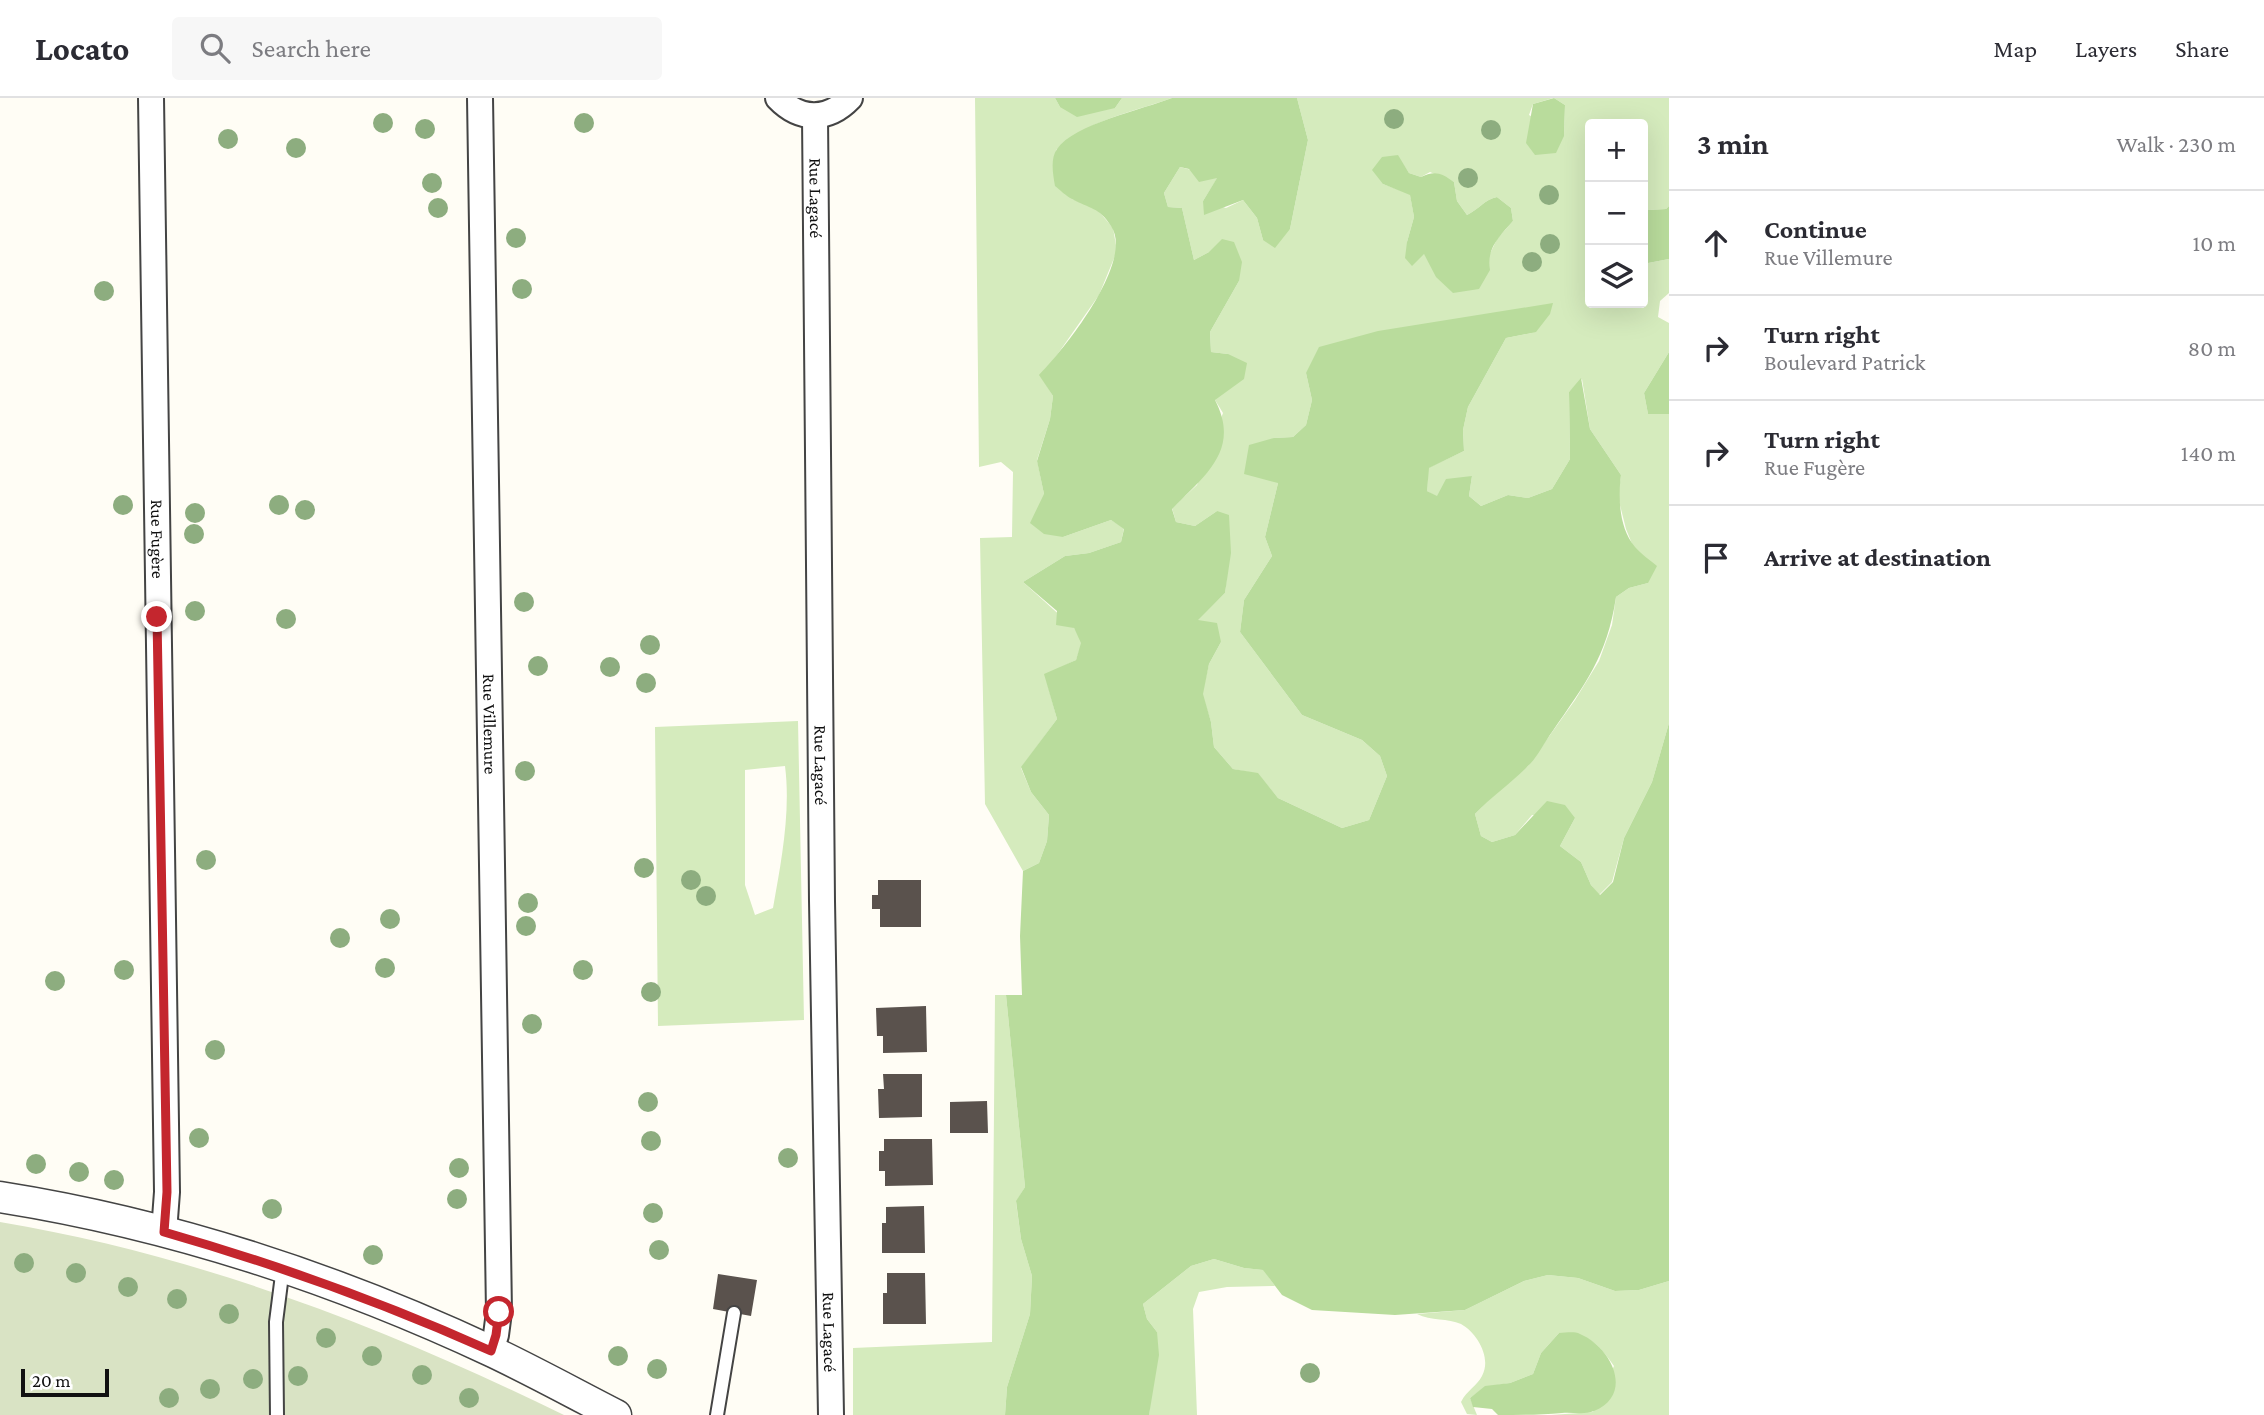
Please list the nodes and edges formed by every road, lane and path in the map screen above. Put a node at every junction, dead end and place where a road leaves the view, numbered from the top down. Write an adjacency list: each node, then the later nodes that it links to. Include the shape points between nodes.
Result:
1 (151, 98): 7 (street, Rue Fugère)
2 (480, 98): 10 (street, Rue Villemure, via 499,1312)
3 (778, 98): 5 (street, via 787,108)
4 (850, 98): 5 (street, via 829,114)
5 (815, 116): 14 (street, Rue Lagacé)
6 (0, 1197): 7 (street)
7 (164, 1232): 8 (street)
8 (283, 1267): 10 (street); 11 (lane, via 276,1322)
9 (734, 1313): 13 (lane)
10 (491, 1351): 12 (street)
11 (277, 1415)
12 (616, 1415)
13 (716, 1415)
14 (831, 1415)

